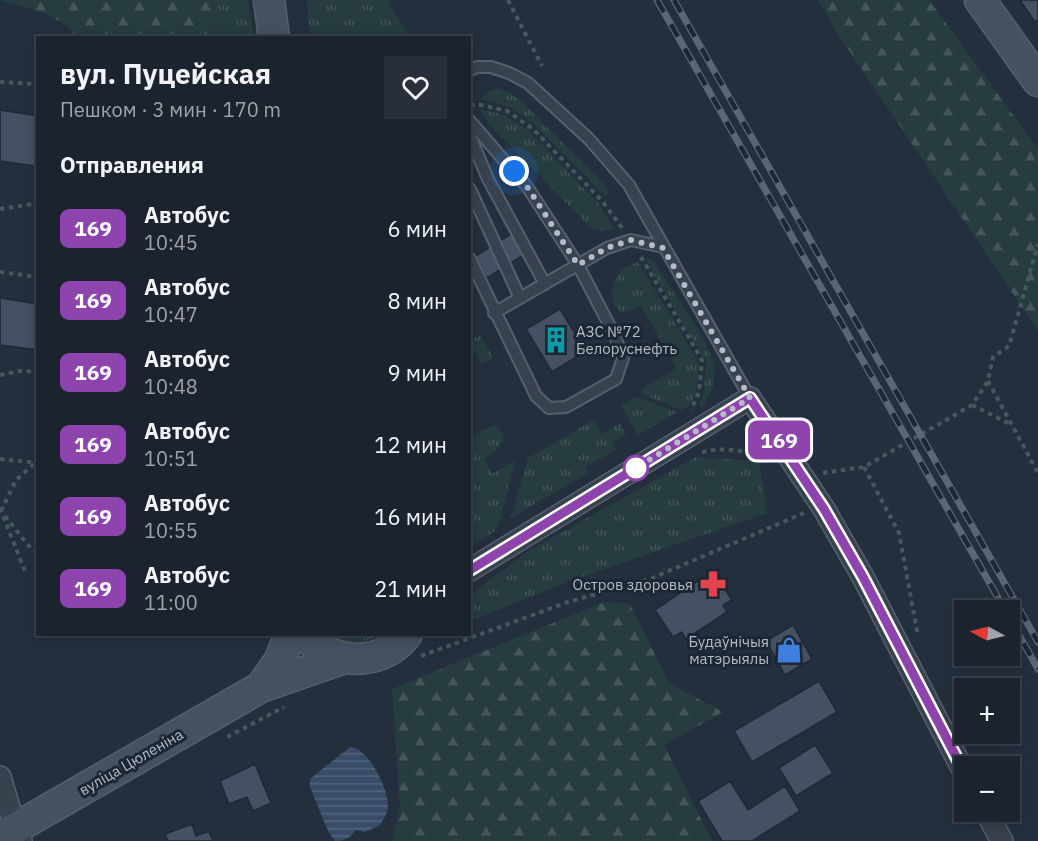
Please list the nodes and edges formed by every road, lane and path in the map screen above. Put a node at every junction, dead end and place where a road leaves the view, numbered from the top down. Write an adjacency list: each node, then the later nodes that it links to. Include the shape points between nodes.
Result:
1 (269, 0): 4 (main road)
2 (508, 0): 5 (path)
3 (980, 0): 8 (main road)
4 (274, 36)
5 (542, 66)
6 (471, 70): 16 (lane, via 491,68 528,83 589,139 629,186)
7 (0, 81): 9 (path)
8 (1038, 81)
9 (36, 84)
10 (471, 121): 18 (lane, via 528,188)
11 (471, 138): 21 (lane, via 488,179)
12 (471, 191): 22 (lane)
13 (35, 203): 14 (path)
14 (0, 209)
15 (1038, 244): 26 (path, via 1009,346 993,357)
16 (663, 248): 18 (lane, via 631,240 607,248); 27 (lane)
17 (471, 261): 23 (lane)
18 (578, 265): 21 (lane); 23 (lane, via 623,358 616,379 566,408 549,408 536,396)
19 (0, 272): 20 (path)
20 (36, 277)
21 (545, 284): 22 (lane)
22 (520, 298): 23 (lane)
23 (494, 313)
24 (36, 372): 25 (path)
25 (0, 375)
26 (988, 381): 28 (path); 29 (path)
27 (750, 398): 39 (street); 48 (street, via 830,519)
28 (972, 405): 29 (path); 35 (path, via 864,467)
29 (1011, 425): 34 (path)
30 (694, 456): 33 (path, via 723,448 744,451)
31 (0, 459): 32 (path)
32 (36, 463): 36 (path, via 16,480)
33 (770, 464)
34 (1038, 472)
35 (816, 473)
36 (1, 509): 38 (path); 40 (path)
37 (810, 511): 41 (path, via 650,579)
38 (36, 552)
39 (473, 566)
40 (26, 574)
41 (471, 629)
42 (289, 636): 47 (main road, вуліца Цюленіна, via 280,660)
43 (307, 636): 46 (main road, вуліца Цюленіна, via 322,651)
44 (447, 636): 45 (path)
45 (411, 646): 46 (main road, вуліца Цюленіна, via 401,642 384,654 363,660)
46 (342, 658): 47 (main road, вуліца Цюленіна)
47 (261, 687): 51 (main road, вуліца Цюленіна)
48 (956, 756)
49 (0, 777): 51 (street)
50 (992, 822): 52 (street)
51 (12, 835)
52 (1002, 841)

